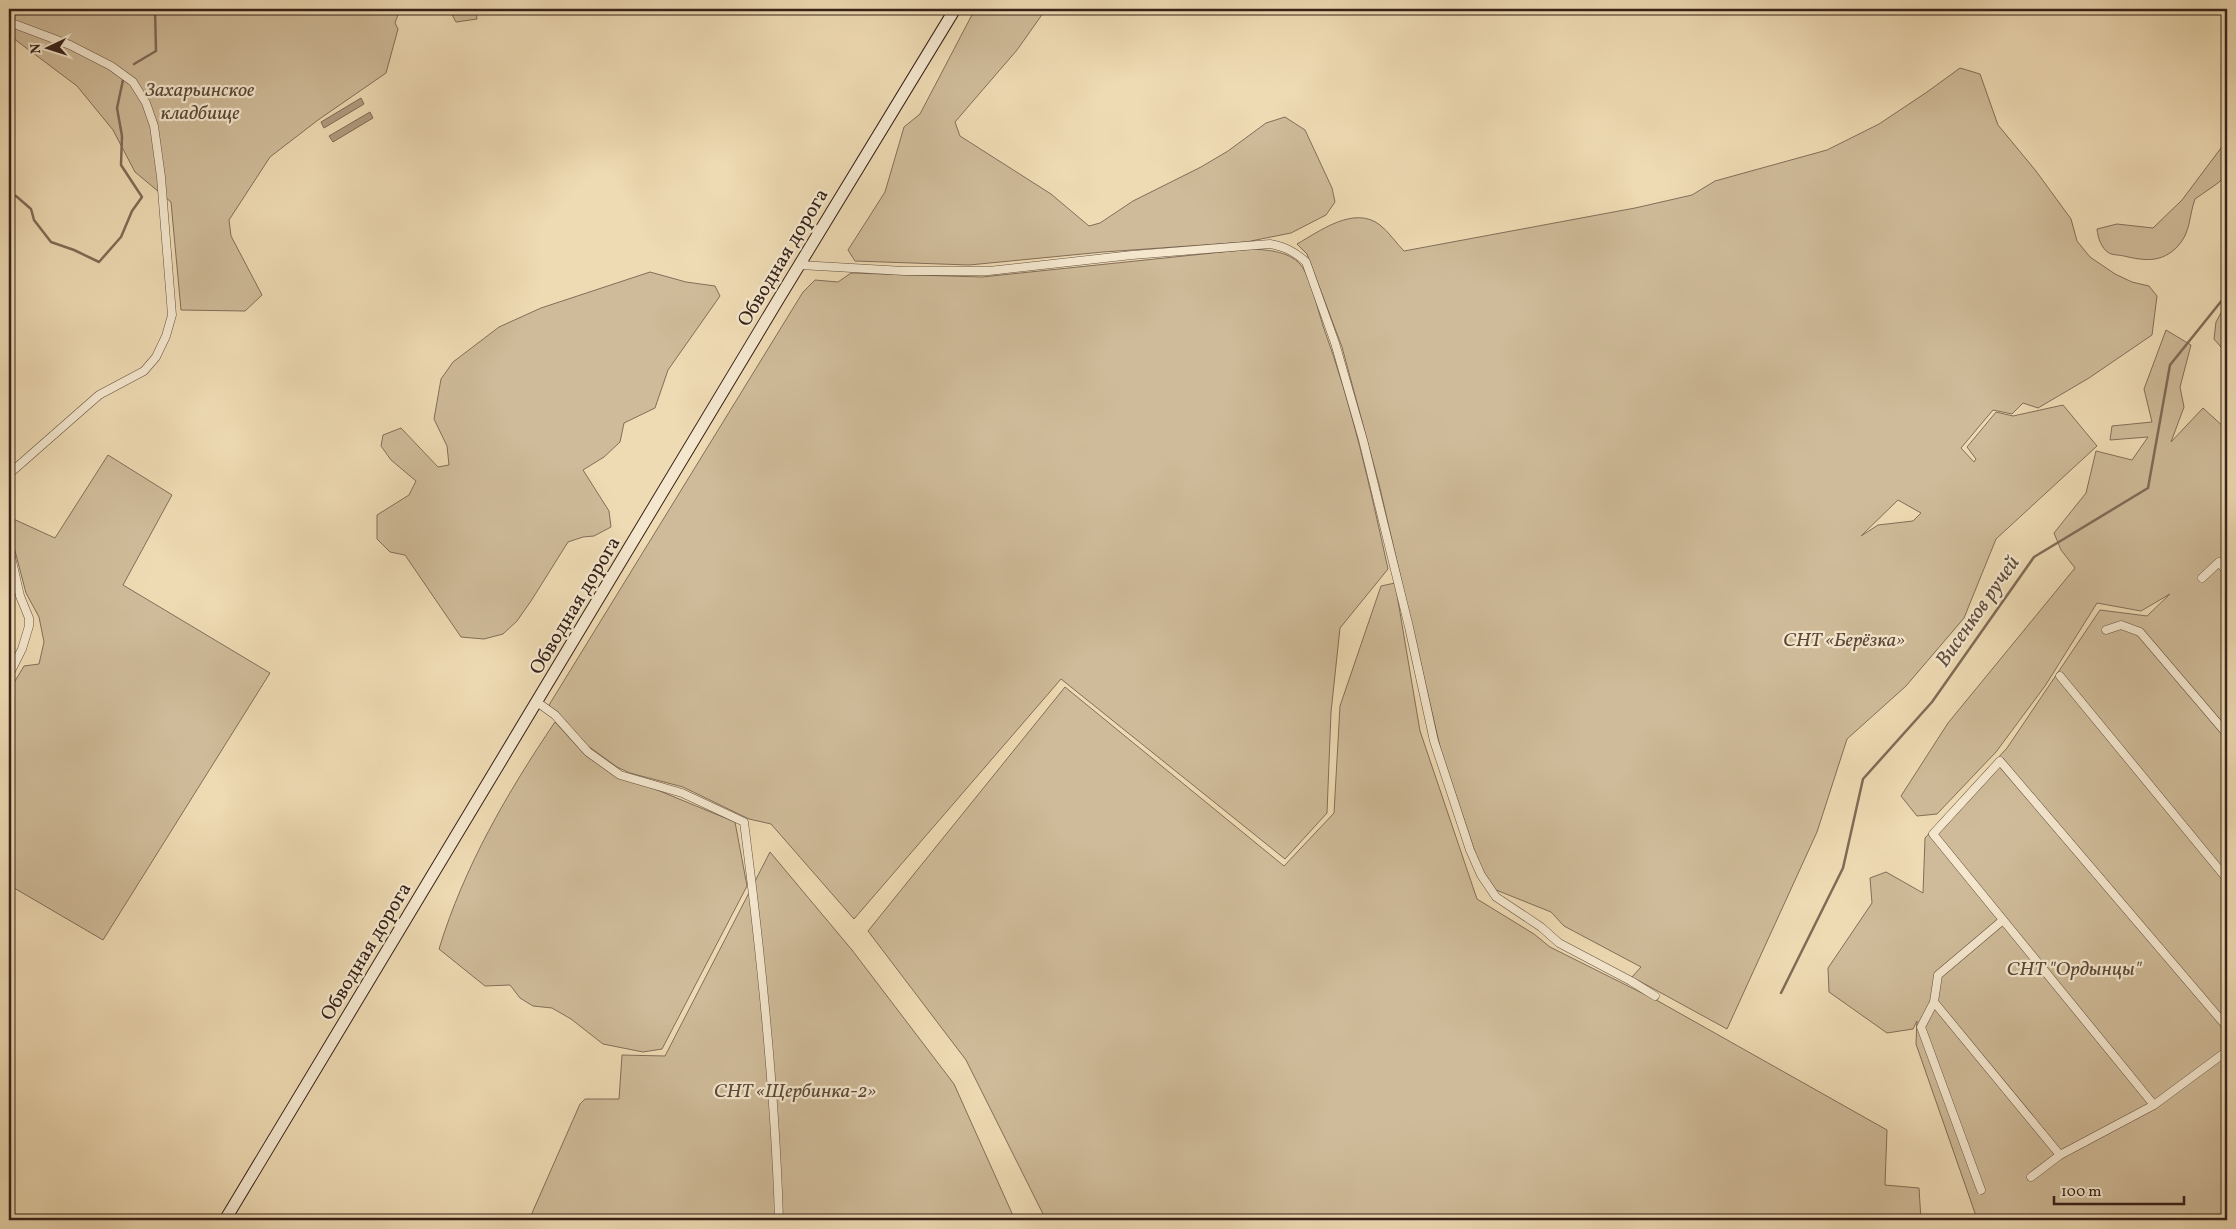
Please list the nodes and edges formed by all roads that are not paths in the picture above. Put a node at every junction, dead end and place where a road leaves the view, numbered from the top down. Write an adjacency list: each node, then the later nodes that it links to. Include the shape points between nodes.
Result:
1 (955, 9): 3 (main road, Обводная дорога)
2 (9, 22): 4 (street, via 70,45 111,66 133,82 146,103 154,126 161,177 172,315 156,357 144,371 99,395)
3 (800, 264): 11 (main road, Обводная дорога); 15 (street, via 904,271 989,271 1270,244 1295,252 1306,262 1335,343 1386,531 1434,741 1481,875 1496,897 1559,943)
4 (11, 470)
5 (9, 548): 9 (street, via 29,626)
6 (2227, 572): 7 (street, via 2219,562)
7 (2202, 578)
8 (2106, 630): 12 (street, via 2121,625 2140,632)
9 (9, 675)
10 (2060, 676): 13 (street)
11 (537, 702): 23 (main road, Обводная дорога); 24 (street, via 555,715 588,752 620,775 682,792 744,822 760,952)
12 (2227, 734)
13 (2227, 879)
14 (2003, 920): 16 (street, via 1938,975); 17 (street, via 1933,834 2000,761); 19 (street)
15 (1654, 996)
16 (1934, 1002): 20 (street); 22 (street, via 1921,1027)
17 (2227, 1028)
18 (2227, 1051): 19 (street)
19 (2154, 1105): 20 (street)
20 (2060, 1155): 21 (street)
21 (2031, 1177)
22 (1981, 1190)
23 (225, 1220)
24 (779, 1220)

